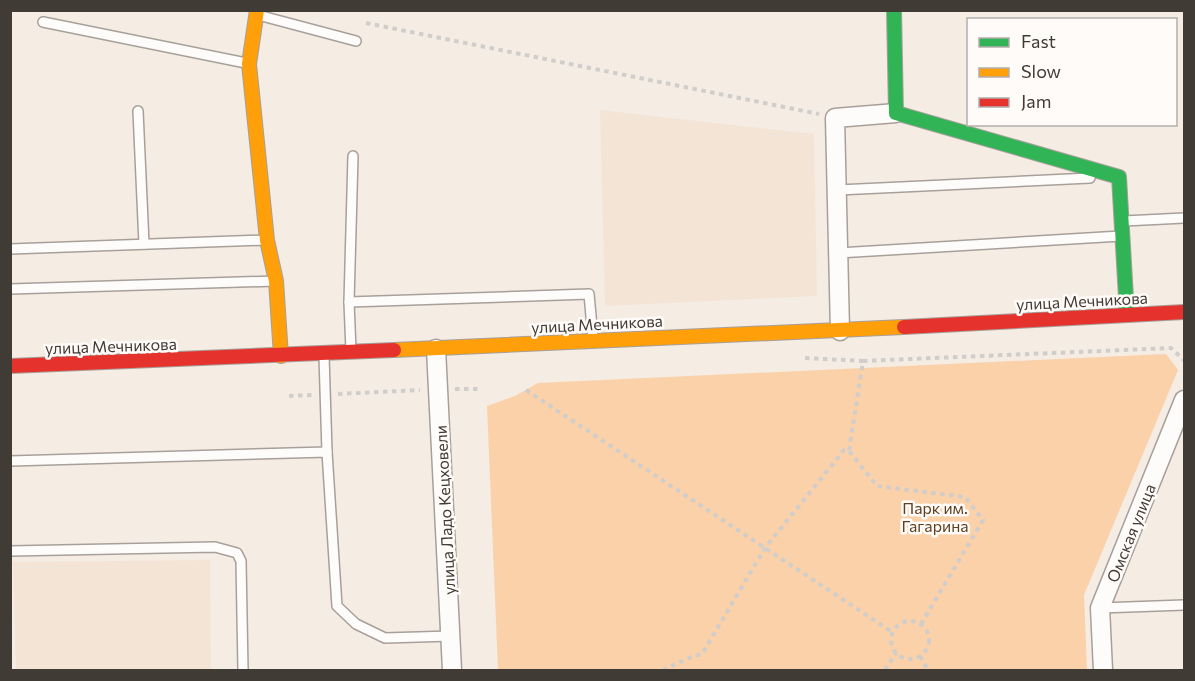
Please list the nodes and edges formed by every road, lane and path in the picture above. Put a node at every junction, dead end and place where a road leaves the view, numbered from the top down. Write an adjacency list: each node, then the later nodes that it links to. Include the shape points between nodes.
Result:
1 (894, 10): 8 (street)
2 (256, 13): 5 (lane); 6 (street)
3 (43, 22): 6 (lane)
4 (366, 23): 9 (path)
5 (356, 41)
6 (249, 64): 16 (street)
7 (138, 111): 17 (lane)
8 (896, 113): 9 (street); 11 (street)
9 (835, 118): 12 (street)
10 (353, 156): 22 (lane)
11 (1119, 177): 12 (lane); 14 (street)
12 (837, 190): 19 (street)
13 (1185, 218): 14 (lane)
14 (1122, 221): 15 (street)
15 (1122, 236): 19 (lane); 24 (street)
16 (267, 240): 17 (lane); 20 (street)
17 (144, 244): 18 (lane)
18 (10, 249)
19 (838, 253): 25 (street)
20 (276, 281): 21 (lane); 30 (street)
21 (10, 289)
22 (349, 302): 26 (lane, via 589,294); 28 (lane)
23 (1185, 312): 24 (street, улица Мечникова)
24 (1126, 315): 25 (street, улица Мечникова)
25 (840, 331): 26 (street, улица Мечникова)
26 (593, 341): 27 (street, улица Мечникова)
27 (436, 349): 28 (street, улица Мечникова); 51 (street, улица Ладо Кецховели)
28 (351, 352): 29 (street, улица Мечникова)
29 (324, 354): 30 (street, улица Мечникова); 39 (lane)
30 (281, 356): 34 (street, улица Мечникова)
31 (805, 358): 33 (path)
32 (1185, 360): 33 (path, via 1171,348)
33 (863, 361): 42 (path)
34 (10, 366)
35 (452, 388): 36 (path)
36 (482, 389)
37 (426, 390): 39 (path)
38 (526, 390): 45 (path)
39 (326, 394): 40 (path); 43 (lane)
40 (289, 396)
41 (1185, 400): 48 (street, Омская улица)
42 (849, 451): 45 (path, via 844,450); 49 (path, via 877,486 965,497 983,520)
43 (327, 452): 44 (lane); 51 (lane, via 337,606 356,624 385,638)
44 (10, 461)
45 (765, 548): 50 (path); 56 (path, via 702,654)
46 (10, 551): 54 (lane, via 215,547 237,553 241,561)
47 (1185, 605): 48 (lane)
48 (1100, 608): 59 (street, Омская улица)
49 (921, 624): 50 (path, via 904,621); 53 (path, via 929,640)
50 (892, 632): 52 (path, via 891,644)
51 (451, 636): 55 (street, улица Ладо Кецховели)
52 (896, 653): 53 (path, via 908,659); 57 (path)
53 (920, 656): 58 (path)
54 (243, 670)
55 (452, 670)
56 (663, 670)
57 (885, 670)
58 (928, 670)
59 (1102, 670)

